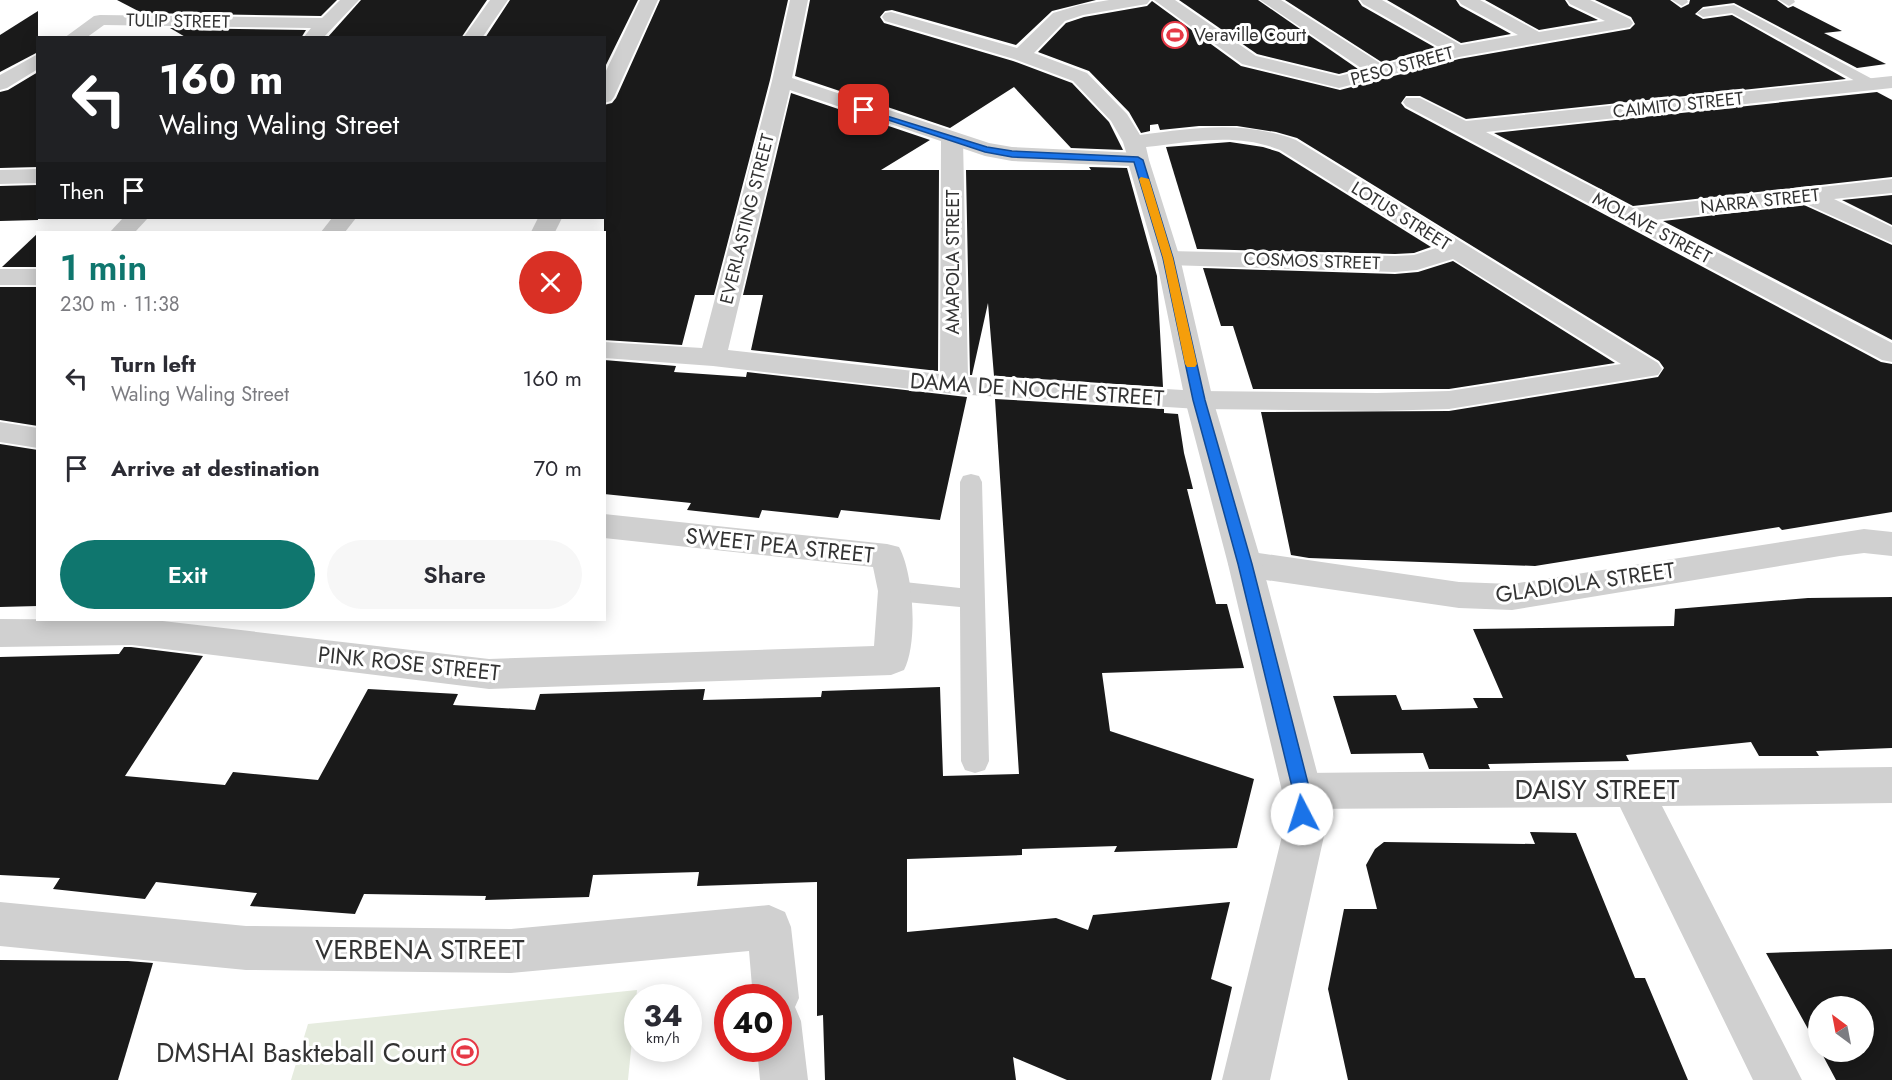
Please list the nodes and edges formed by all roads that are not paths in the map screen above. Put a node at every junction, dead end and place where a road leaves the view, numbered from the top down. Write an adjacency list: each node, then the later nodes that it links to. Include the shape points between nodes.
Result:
1 (100, 0): 14 (street)
2 (350, 0): 15 (street)
3 (499, 0): 18 (street)
4 (649, 0): 30 (street)
5 (799, 0): 24 (street, EVERLASTING STREET)
6 (1141, 0): 21 (street, via 1059,17)
7 (1163, 0): 23 (street, PESO STREET, via 1256,63 1339,82)
8 (1269, 0): 23 (street)
9 (1369, 0): 20 (street)
10 (1467, 0): 19 (street)
11 (1576, 0): 19 (street, PESO STREET, via 1624,23)
12 (1703, 13): 27 (lane, via 1734,9)
13 (891, 17): 21 (street)
14 (100, 20): 15 (street, TULIP STREET); 16 (street)
15 (327, 23): 17 (street)
16 (76, 36)
17 (314, 36)
18 (473, 36)
19 (1537, 38): 20 (street, PESO STREET)
20 (1458, 51): 23 (street, PESO STREET)
21 (1021, 55): 34 (street, via 1080,77 1120,118)
22 (36, 61): 26 (street)
23 (1381, 72)
24 (782, 81): 33 (street, LOTUS STREET); 51 (street, EVERLASTING STREET)
25 (1892, 82): 27 (street, CAIMITO STREET)
26 (0, 84)
27 (1871, 84): 32 (street, CAIMITO STREET)
28 (0, 91): 29 (street)
29 (28, 91)
30 (606, 93)
31 (1413, 102): 32 (street, MOLAVE STREET)
32 (1464, 128): 39 (street, MOLAVE STREET)
33 (952, 140): 34 (street, LOTUS STREET, via 1012,154); 53 (street, AMAPOLA STREET)
34 (1136, 151): 45 (street, LOTUS STREET, via 1237,133 1270,137); 46 (street)
35 (36, 176): 36 (street)
36 (0, 177)
37 (1892, 186): 38 (street, NARRA STREET)
38 (1808, 196): 39 (street, NARRA STREET); 44 (street)
39 (1628, 216): 50 (street, MOLAVE STREET)
40 (135, 219): 42 (street)
41 (343, 219): 43 (street)
42 (123, 231)
43 (334, 231)
44 (1892, 236)
45 (1455, 250): 46 (street, COSMOS STREET, via 1417,262 1395,264); 52 (street, LOTUS STREET)
46 (1168, 258): 54 (street)
47 (0, 277): 48 (street)
48 (36, 277)
49 (606, 350): 51 (street, DAMA DE NOCHE STREET)
50 (1892, 354)
51 (713, 357): 53 (street, DAMA DE NOCHE STREET)
52 (1648, 369): 54 (street, DAMA DE NOCHE STREET, via 1449,400)
53 (954, 385): 54 (street, DAMA DE NOCHE STREET)
54 (1199, 400): 60 (street)
55 (0, 432): 56 (street)
56 (36, 438)
57 (971, 482): 62 (lane)
58 (606, 526): 61 (street, SWEET PEA STREET, via 887,556)
59 (1891, 544): 60 (street, GLADIOLA STREET, via 1840,544 1512,597 1459,595)
60 (1245, 564): 68 (street)
61 (895, 591): 62 (lane); 64 (street, SWEET PEA STREET)
62 (972, 599): 65 (lane)
63 (0, 633): 64 (street, PINK ROSE STREET, via 132,631 489,674)
64 (891, 660)
65 (975, 761)
66 (1892, 785): 67 (street, DAISY STREET)
67 (1632, 789): 68 (street, DAISY STREET); 74 (street)
68 (1302, 791): 73 (street, via 1303,836)
69 (0, 924): 70 (street, VERBENA STREET, via 246,948 511,951 769,927)
70 (775, 984)
71 (782, 1062): 72 (street)
72 (784, 1080)
73 (1246, 1080)
74 (1778, 1080)

